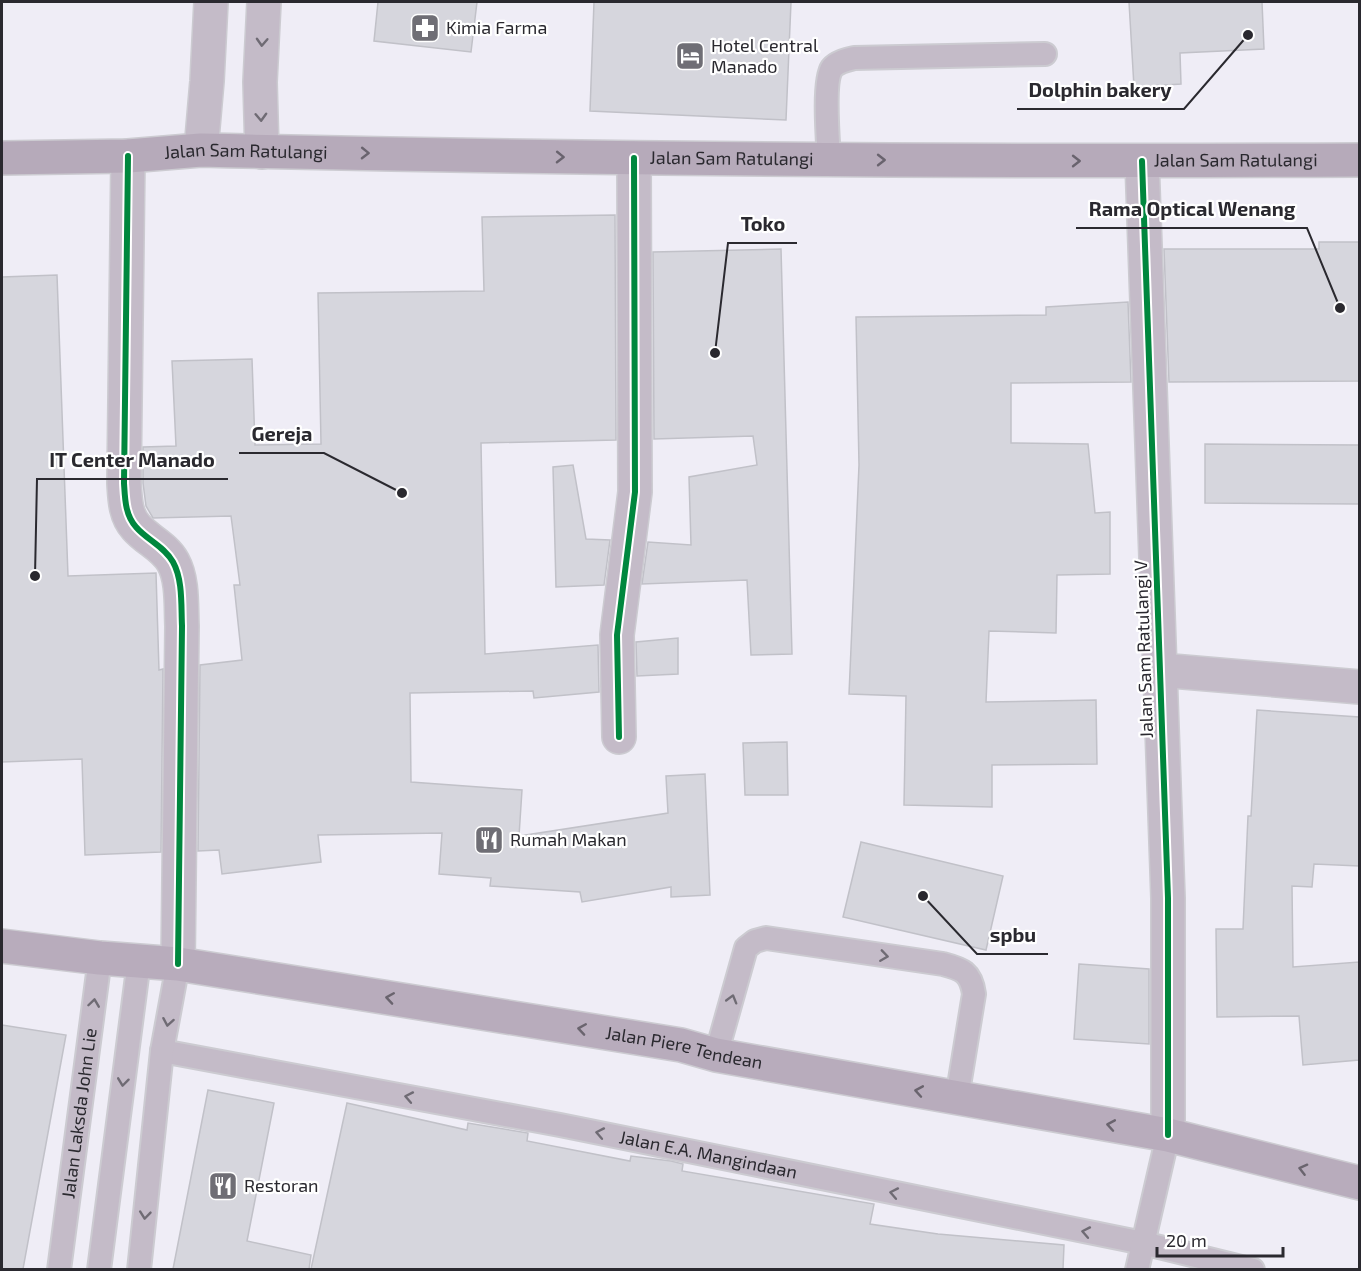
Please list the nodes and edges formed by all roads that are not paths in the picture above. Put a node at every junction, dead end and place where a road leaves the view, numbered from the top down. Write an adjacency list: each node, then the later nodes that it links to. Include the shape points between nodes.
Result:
1 (211, 2): 4 (street)
2 (264, 2): 5 (street, one-way to 5)
3 (1045, 54): 12 (lane, via 854,58 839,63 831,70 827,95)
4 (207, 81): 5 (street); 6 (street)
5 (260, 82): 7 (street, one-way to 7)
6 (201, 150): 7 (main road, Jalan Sam Ratulangi); 8 (main road, Jalan Sam Ratulangi)
7 (262, 152): 11 (main road, Jalan Sam Ratulangi, one-way to 11)
8 (128, 156): 9 (main road, Jalan Sam Ratulangi); 22 (street, via 126,506 136,528 172,561 177,571 182,616)
9 (69, 157): 10 (main road, Jalan Sam Ratulangi); 15 (main road, via 38,180)
10 (2, 158)
11 (634, 158): 12 (main road, Jalan Sam Ratulangi); 18 (street, via 635,492 617,635)
12 (829, 160): 14 (main road, Jalan Sam Ratulangi, one-way to 14)
13 (1359, 160): 14 (main road, Jalan Sam Ratulangi)
14 (1142, 161): 16 (street, Jalan Sam Ratulangi V)
15 (2, 181)
16 (1160, 670): 17 (street); 26 (street, Jalan Sam Ratulangi V, via 1168,898)
17 (1359, 687)
18 (619, 737)
19 (2, 946): 20 (highway, Jalan Piere Tendean)
20 (100, 958): 21 (highway, Jalan Piere Tendean); 29 (lane, Jalan Laksda John Lie, one-way to 20)
21 (139, 961): 22 (highway, Jalan Piere Tendean); 30 (lane, Jalan Laksda John Lie, one-way to 30)
22 (178, 964): 23 (lane, one-way to 23); 24 (highway, Jalan Piere Tendean, one-way to 22, via 681,1045)
23 (162, 1051): 28 (lane, Jalan E.A. Mangindaan, one-way to 23, via 560,1125); 31 (lane, one-way to 31)
24 (716, 1055): 25 (highway, Jalan Piere Tendean, one-way to 24); 25 (lane, one-way to 25, via 746,948 755,941 766,938 943,964 962,969 972,982 974,993)
25 (957, 1098): 26 (highway, Jalan Piere Tendean, one-way to 25)
26 (1168, 1135): 27 (highway, Jalan Piere Tendean, one-way to 26); 28 (lane)
27 (1359, 1183)
28 (1143, 1244): 32 (lane); 33 (lane, Jalan E.A. Mangindaan)
29 (59, 1269)
30 (99, 1269)
31 (139, 1269)
32 (1137, 1269)
33 (1253, 1269)

